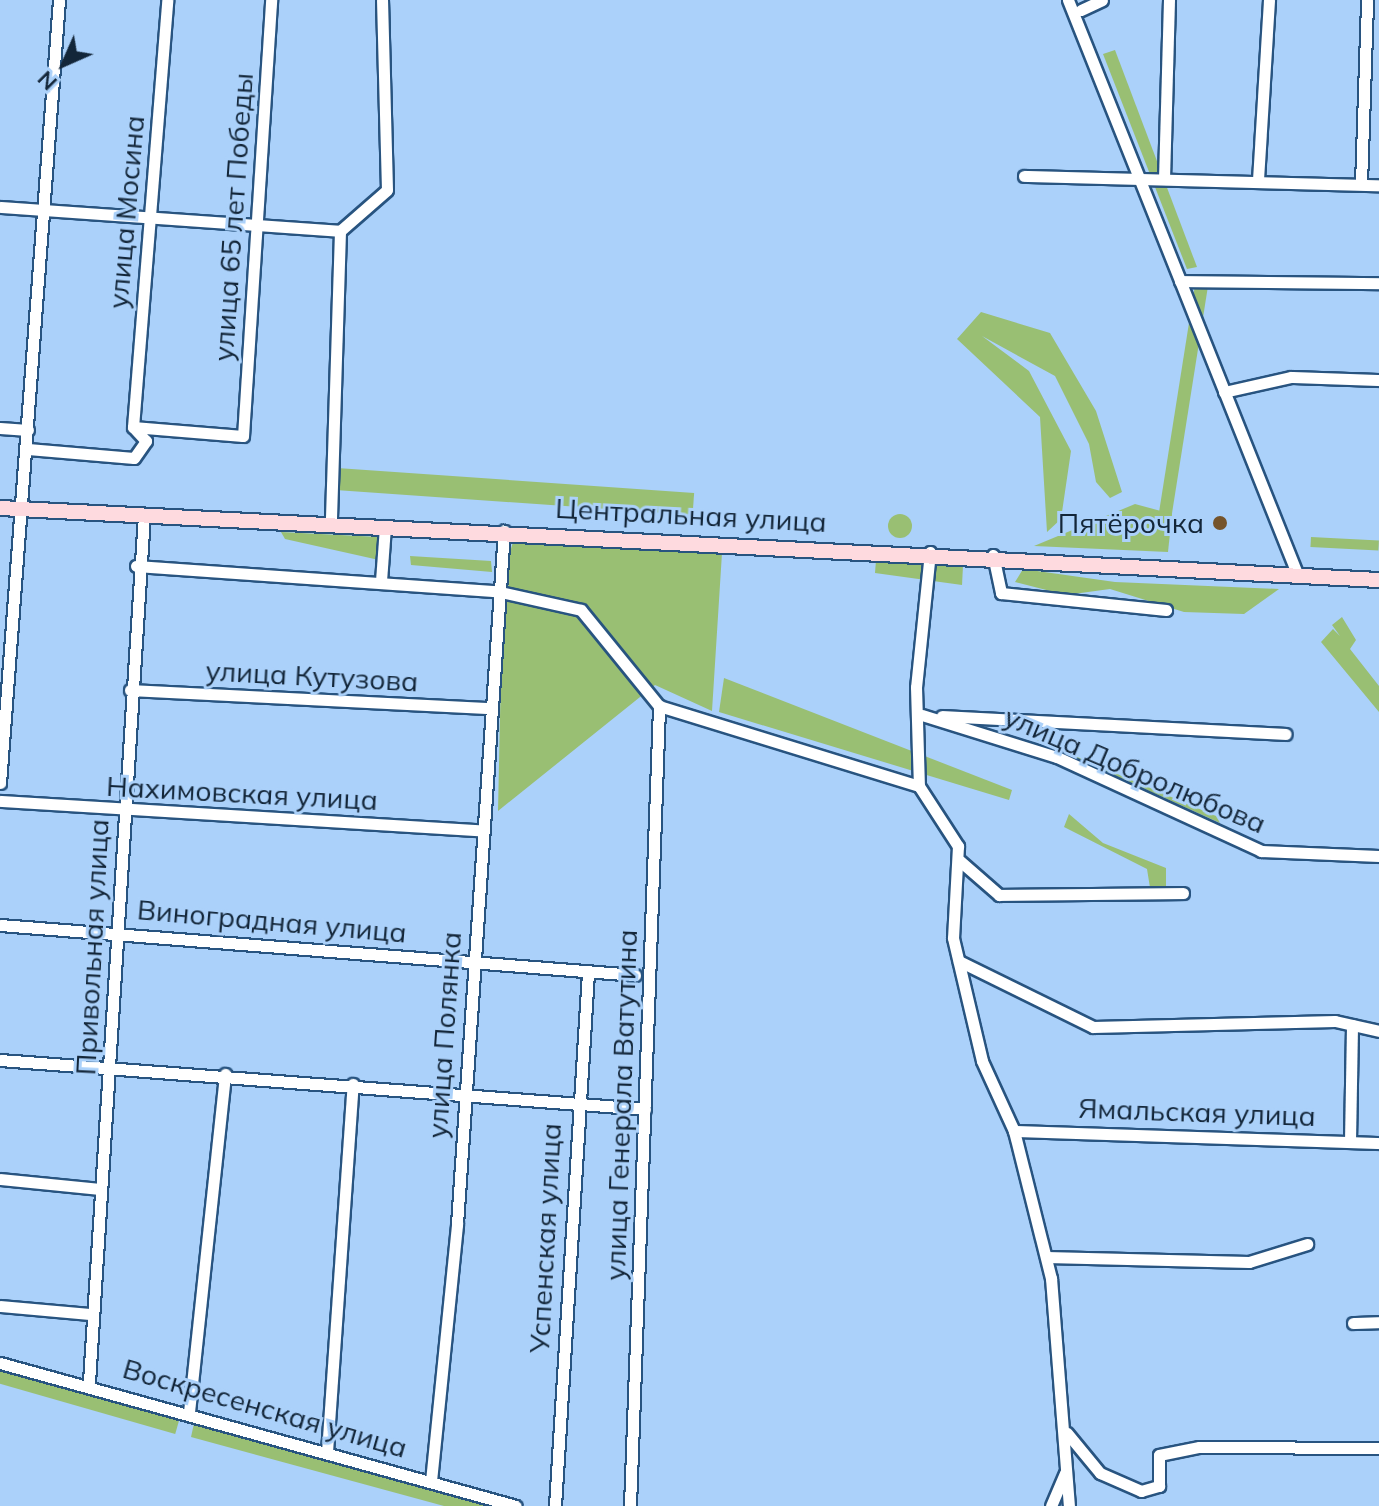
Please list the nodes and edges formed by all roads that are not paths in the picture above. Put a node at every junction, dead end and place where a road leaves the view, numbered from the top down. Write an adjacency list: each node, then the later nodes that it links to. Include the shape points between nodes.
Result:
1 (59, 0): 18 (street)
2 (167, 0): 19 (street, улица Мосина)
3 (271, 0): 20 (street, улица 65 лет Победы)
4 (382, 0): 21 (street, via 387,190)
5 (1068, 0): 14 (street)
6 (1102, 0): 10 (street)
7 (1169, 0): 12 (street)
8 (1269, 0): 13 (street)
9 (1367, 0): 15 (street)
10 (1081, 10)
11 (1024, 176): 14 (street)
12 (1164, 179): 13 (street); 14 (street)
13 (1258, 180): 15 (street)
14 (1141, 182): 22 (street)
15 (1361, 184): 16 (street)
16 (1379, 185)
17 (0, 207): 18 (street)
18 (46, 210): 19 (street); 28 (street)
19 (148, 219): 20 (street); 26 (street, улица Мосина)
20 (255, 228): 21 (street); 26 (street, улица 65 лет Победы, via 243,436)
21 (340, 231): 33 (street)
22 (1180, 281): 23 (street); 25 (street)
23 (1379, 283)
24 (1379, 380): 25 (street, via 1291,377)
25 (1224, 392): 39 (street)
26 (133, 427): 29 (street, улица Мосина, via 146,441 134,458)
27 (0, 428): 28 (street)
28 (28, 430): 29 (street)
29 (28, 449): 31 (street)
30 (0, 508): 31 (main road, Центральная улица)
31 (23, 508): 32 (main road, Центральная улица); 49 (street)
32 (144, 515): 33 (main road, Центральная улица); 38 (street, Привольная улица)
33 (331, 524): 34 (main road, Центральная улица)
34 (385, 526): 35 (main road, Центральная улица); 41 (street)
35 (504, 531): 36 (main road, Центральная улица); 42 (street, улица Полянка)
36 (930, 552): 37 (main road, Центральная улица); 47 (street, via 916,687)
37 (993, 555): 39 (main road, Центральная улица); 43 (street, via 1001,593)
38 (136, 566): 41 (street); 44 (street, Привольная улица)
39 (1298, 576): 40 (main road, Центральная улица)
40 (1379, 580)
41 (381, 581): 42 (street)
42 (496, 591): 45 (street, via 581,610); 46 (street, улица Полянка)
43 (1166, 610)
44 (130, 690): 46 (street, улица Кутузова); 52 (street, Привольная улица)
45 (659, 706): 50 (street); 71 (street, улица Генерала Ватутина)
46 (491, 708): 53 (street, улица Полянка)
47 (922, 715): 48 (street); 50 (street); 54 (street, улица Добролюбова, via 1057,757 1261,851)
48 (1286, 734)
49 (0, 783)
50 (919, 786): 55 (street, via 949,824)
51 (0, 801): 52 (street, Нахимовская улица)
52 (124, 810): 53 (street, Нахимовская улица); 58 (street, Привольная улица)
53 (481, 830): 60 (street, улица Полянка)
54 (1379, 856)
55 (960, 861): 56 (street, via 999,895); 59 (street, via 953,938)
56 (1183, 893)
57 (0, 925): 58 (street, Виноградная улица)
58 (119, 932): 60 (street, Виноградная улица); 66 (street, Привольная улица)
59 (958, 961): 63 (street, via 1093,1027 1187,1020); 72 (street, via 982,1061)
60 (473, 962): 61 (street, Виноградная улица); 69 (street, улица Полянка)
61 (588, 972): 62 (street, Виноградная улица); 70 (street, Успенская улица)
62 (635, 975)
63 (1352, 1025): 64 (street); 73 (street)
64 (1379, 1031)
65 (0, 1060): 66 (street)
66 (111, 1065): 67 (street); 76 (street, Привольная улица)
67 (225, 1074): 68 (street); 85 (street)
68 (353, 1084): 69 (street); 88 (street)
69 (464, 1092): 70 (street); 90 (street, улица Полянка)
70 (576, 1102): 71 (street); 92 (street, Успенская улица)
71 (645, 1109): 93 (street, улица Генерала Ватутина)
72 (1014, 1131): 73 (street, Ямальская улица); 78 (street)
73 (1350, 1141): 74 (street, Ямальская улица)
74 (1379, 1143)
75 (0, 1179): 76 (street)
76 (100, 1189): 80 (street, Привольная улица)
77 (1307, 1244): 78 (street, via 1249,1262)
78 (1046, 1257): 86 (street)
79 (0, 1306): 80 (street)
80 (90, 1314): 84 (street, Привольная улица)
81 (1379, 1322): 82 (street)
82 (1353, 1323)
83 (0, 1363): 84 (street, Воскресенская улица)
84 (89, 1382): 85 (street, Воскресенская улица)
85 (189, 1412): 88 (street, Воскресенская улица)
86 (1067, 1433): 87 (street, via 1116,1485 1159,1486 1159,1455 1199,1447); 89 (street)
87 (1379, 1448)
88 (327, 1452): 90 (street, Воскресенская улица)
89 (1068, 1467): 94 (street); 95 (street)
90 (431, 1481): 91 (street, Воскресенская улица)
91 (516, 1506)
92 (555, 1506)
93 (630, 1506)
94 (1051, 1506)
95 (1069, 1506)

